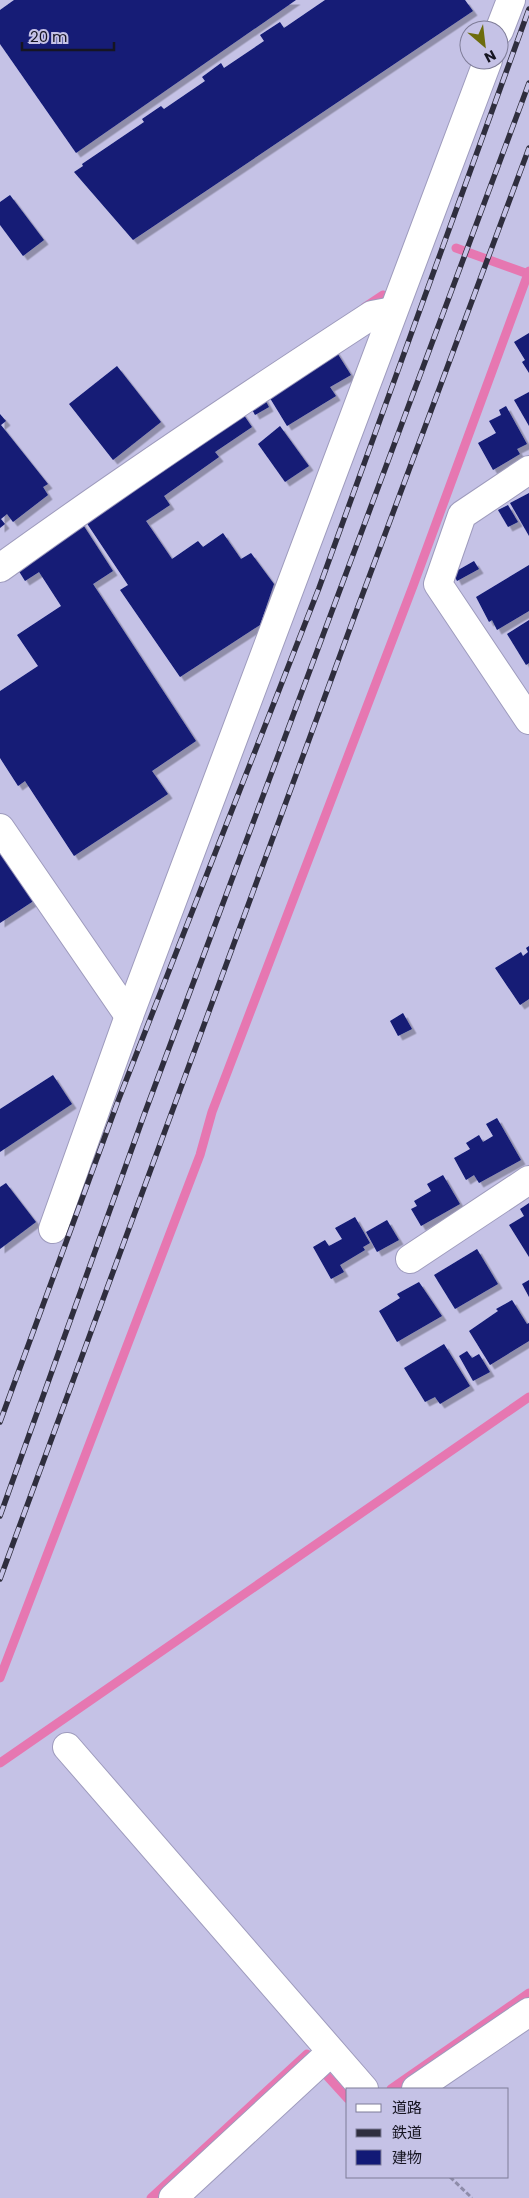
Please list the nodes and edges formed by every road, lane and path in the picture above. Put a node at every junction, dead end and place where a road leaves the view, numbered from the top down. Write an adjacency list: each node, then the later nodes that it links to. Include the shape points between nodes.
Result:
1 (511, 0): 2 (street)
2 (503, 20)
3 (484, 70): 4 (street)
4 (393, 311): 6 (street, via 372,315 78,511); 9 (street)
5 (529, 470): 7 (street, via 462,515 438,584)
6 (0, 568)
7 (529, 720)
8 (0, 828): 9 (street)
9 (129, 1016): 11 (street)
10 (529, 1180): 12 (street)
11 (53, 1229)
12 (410, 1259)
13 (67, 1747): 15 (street)
14 (529, 2012): 17 (street)
15 (321, 2060): 16 (street); 19 (street)
16 (363, 2088)
17 (417, 2088)
18 (451, 2178): 20 (path)
19 (173, 2198)
20 (472, 2198)

